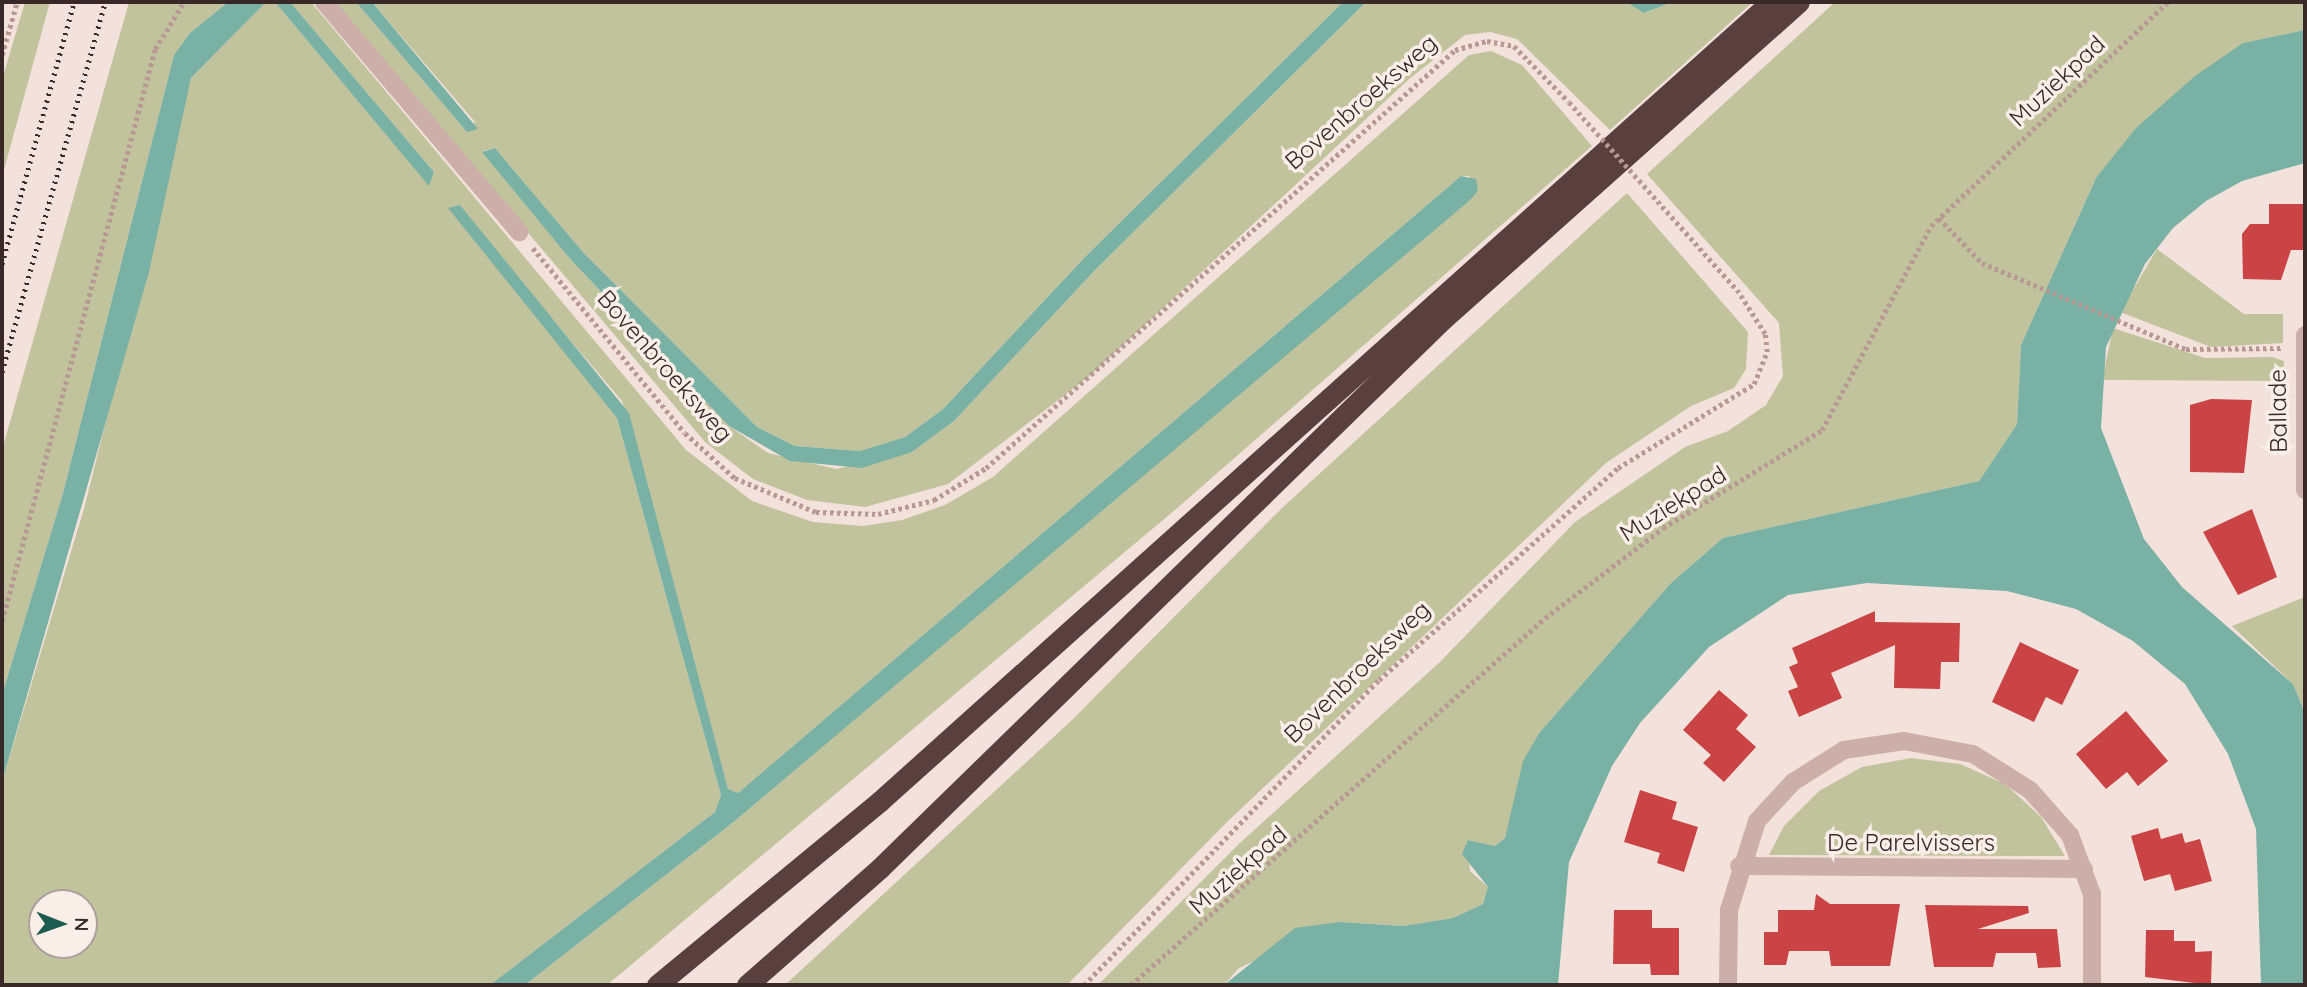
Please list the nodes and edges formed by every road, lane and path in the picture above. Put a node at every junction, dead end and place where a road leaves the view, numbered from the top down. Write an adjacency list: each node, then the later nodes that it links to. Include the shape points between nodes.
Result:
1 (17, 2): 7 (path)
2 (184, 2): 12 (path, via 155,49)
3 (324, 2): 9 (street)
4 (1771, 2): 15 (highway, via 880,801)
5 (1799, 2): 16 (highway, via 1442,320 880,868)
6 (2168, 2): 8 (path, Muziekpad)
7 (2, 55)
8 (1939, 218): 10 (path, via 1982,263 2202,353); 18 (path, Muziekpad, via 1908,264 1822,430 1663,528 1545,618)
9 (519, 232): 17 (path, Bovenbroeksweg, bridge, via 685,433 735,478 816,512 878,514 934,500 986,468 1455,50 1487,41 1514,46 1737,289 1765,334 1767,352 1754,384 1618,468 1379,680)
10 (2304, 341): 11 (street, Ballade)
11 (2305, 490)
12 (2, 621)
13 (1739, 866): 14 (street, De Parelvissers); 14 (street, via 1757,821 1793,782 1844,750 1904,741 1973,754 2030,790 2070,835); 19 (street, via 1729,911)
14 (2084, 869): 20 (street, via 2092,894)
15 (657, 985)
16 (747, 985)
17 (1084, 985)
18 (1131, 985)
19 (1728, 985)
20 (2092, 985)

